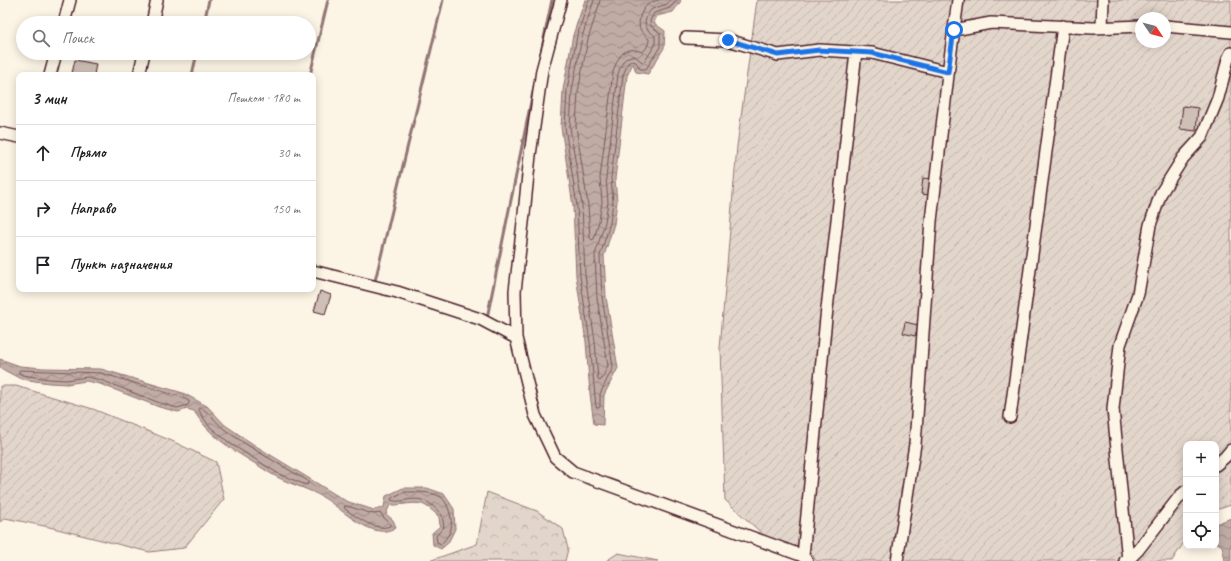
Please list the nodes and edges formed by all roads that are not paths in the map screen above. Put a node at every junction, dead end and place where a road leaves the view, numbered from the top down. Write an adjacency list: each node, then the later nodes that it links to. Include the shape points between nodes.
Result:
1 (70, 0): 6 (street)
2 (157, 0): 7 (street)
3 (561, 0): 25 (street, via 542,70 530,155 515,291)
4 (958, 0): 12 (street)
5 (1104, 0): 10 (street)
6 (66, 16)
7 (154, 16)
8 (1063, 26): 10 (street); 12 (street, via 990,23); 26 (street)
9 (1135, 26): 10 (street)
10 (1102, 27)
11 (1171, 27): 13 (street)
12 (954, 30): 21 (street)
13 (1231, 32)
14 (686, 38): 15 (street, via 728,40 778,55 819,50)
15 (856, 52): 21 (street, via 872,53); 30 (street, via 826,318)
16 (1231, 52): 31 (street, via 1218,98 1202,137 1183,158 1161,193 1150,225 1138,294 1120,345 1113,409)
17 (54, 60): 19 (street)
18 (142, 60): 20 (street)
19 (51, 72)
20 (140, 72)
21 (948, 72): 32 (street, via 931,220 915,444)
22 (0, 133): 23 (street)
23 (16, 136)
24 (316, 272): 25 (street, via 397,292 480,319)
25 (516, 338): 30 (street, via 535,415 555,457 574,472)
26 (1010, 417)
27 (1231, 450): 28 (street)
28 (1219, 463)
29 (1183, 494): 31 (street)
30 (805, 559)
31 (1128, 560): 33 (street)
32 (897, 561)
33 (1124, 561)

